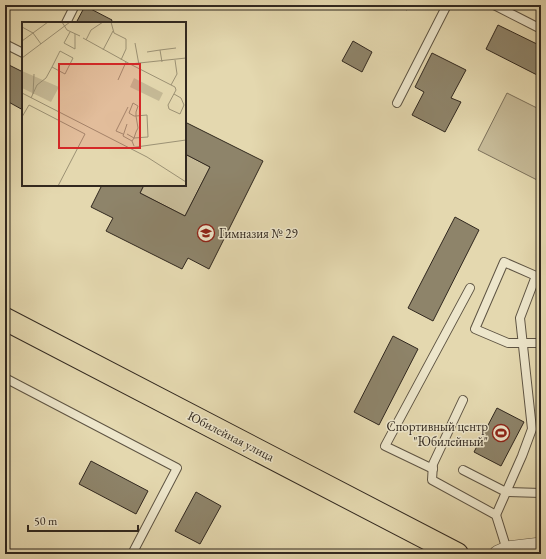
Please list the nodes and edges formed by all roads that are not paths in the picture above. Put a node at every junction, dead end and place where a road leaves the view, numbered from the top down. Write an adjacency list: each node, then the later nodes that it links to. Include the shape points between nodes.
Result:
1 (75, 5): 4 (lane)
2 (447, 5): 8 (lane)
3 (494, 5): 5 (lane)
4 (66, 22)
5 (541, 28)
6 (5, 44): 7 (lane)
7 (22, 52)
8 (397, 102)
9 (470, 288): 15 (lane, via 385,446)
10 (5, 319): 23 (main road, Юбилейная улица)
11 (541, 343): 12 (lane)
12 (522, 344): 12 (lane, via 520,318 536,276 504,262 475,329 508,343); 17 (lane, via 532,429)
13 (5, 378): 22 (lane, via 177,468)
14 (463, 400): 15 (lane)
15 (433, 469): 19 (lane, via 432,480)
16 (463, 470): 17 (lane)
17 (506, 492): 18 (lane); 19 (lane)
18 (541, 493)
19 (496, 515): 21 (lane)
20 (541, 546): 21 (street)
21 (503, 552)
22 (132, 554)
23 (457, 554)

